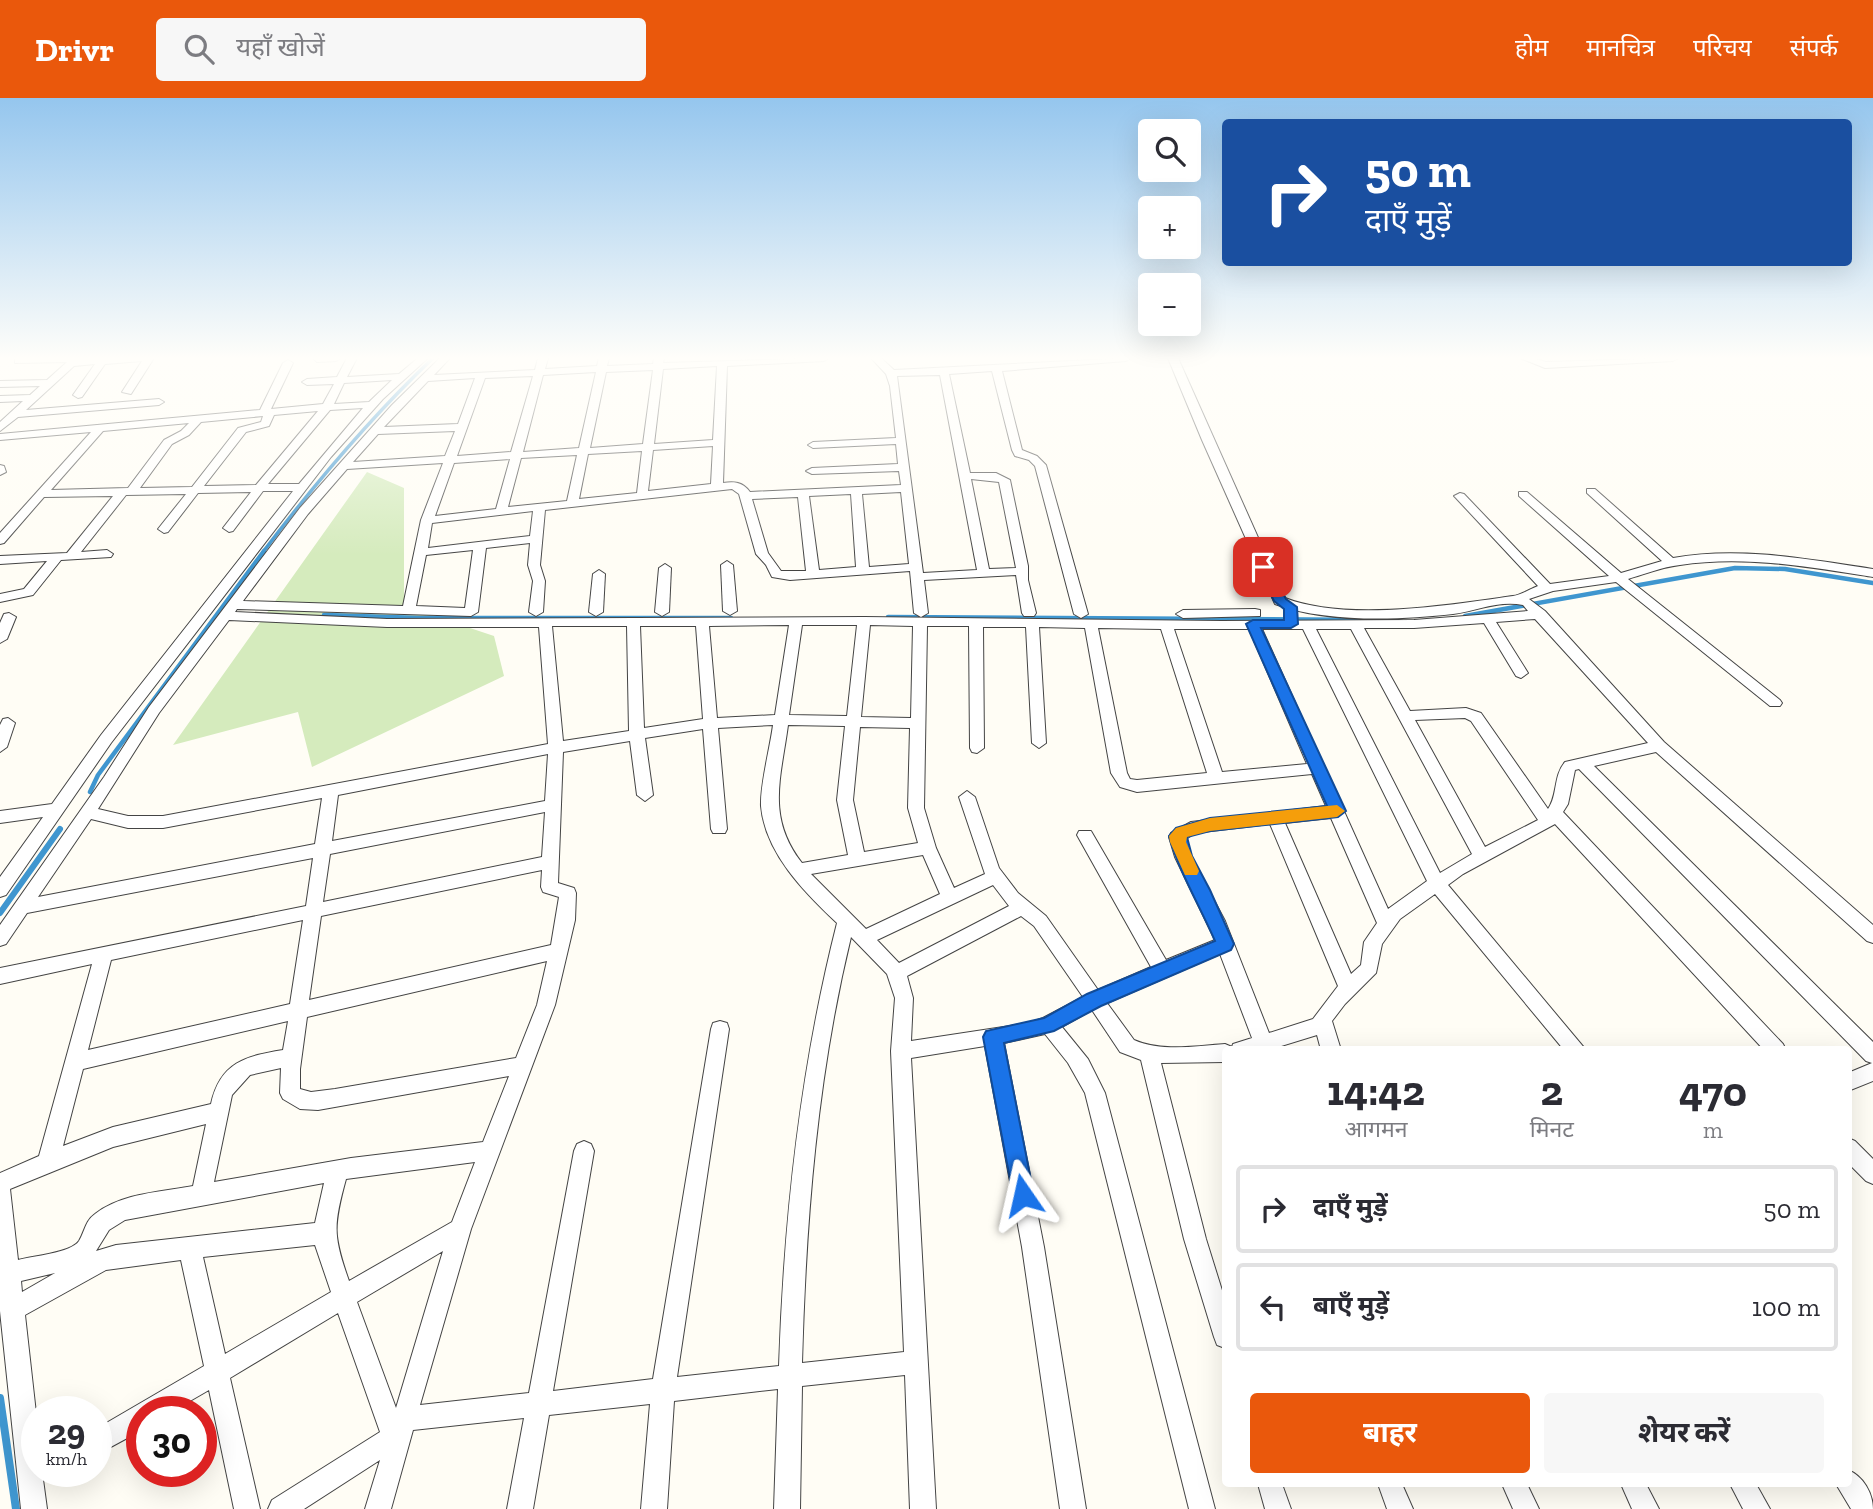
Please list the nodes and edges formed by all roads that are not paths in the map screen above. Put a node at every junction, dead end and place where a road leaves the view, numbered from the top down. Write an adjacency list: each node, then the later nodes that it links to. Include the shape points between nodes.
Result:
1 (155, 424): 17 (street)
2 (193, 424): 38 (street, via 168,442)
3 (263, 424): 35 (street, via 242,430)
4 (312, 424): 33 (street)
5 (354, 424): 32 (street)
6 (381, 424): 18 (street)
7 (463, 424): 16 (street)
8 (525, 424): 25 (street)
9 (588, 424): 24 (street)
10 (652, 424): 23 (street)
11 (718, 424): 21 (street)
12 (899, 424): 20 (street)
13 (954, 424): 30 (street)
14 (1010, 424): 83 (street, via 1019,454 1040,465)
15 (1202, 424): 80 (street, via 1274,591)
16 (462, 427): 18 (street); 26 (street)
17 (99, 429): 19 (street); 40 (street)
18 (374, 431): 27 (street)
19 (0, 437)
20 (901, 441): 22 (street); 28 (street)
21 (717, 443): 23 (street); 31 (street)
22 (813, 445)
23 (649, 447): 24 (street); 42 (street)
24 (582, 451): 25 (street); 45 (street)
25 (517, 455): 26 (street); 47 (street)
26 (451, 459): 27 (street); 48 (street)
27 (344, 466): 72 (street)
28 (904, 467): 29 (street); 34 (street)
29 (812, 471)
30 (965, 477): 62 (street, via 1004,480); 64 (street)
31 (717, 486): 42 (street); 43 (street, via 738,486)
32 (302, 487): 33 (street); 115 (street, via 106,739)
33 (261, 488): 35 (street); 49 (street)
34 (906, 488): 36 (street); 63 (street)
35 (195, 490): 38 (street); 50 (street)
36 (856, 490): 39 (street); 61 (street)
37 (1591, 491): 58 (street)
38 (126, 492): 40 (street); 56 (street)
39 (803, 493): 43 (street); 67 (street)
40 (40, 494): 52 (street)
41 (1522, 494): 68 (street)
42 (642, 495): 45 (street)
43 (746, 496): 67 (street, via 762,554 776,574)
44 (1460, 496): 69 (street)
45 (572, 503): 46 (street)
46 (539, 506): 47 (street); 51 (street)
47 (501, 510): 48 (street)
48 (427, 520): 54 (street)
49 (229, 528)
50 (164, 529)
51 (536, 539): 53 (street); 79 (street, via 534,565)
52 (0, 540)
53 (480, 545): 54 (street); 75 (street)
54 (421, 552): 73 (street)
55 (107, 554): 56 (street)
56 (64, 556): 57 (street); 70 (street, via 28,592)
57 (0, 560)
58 (1671, 563): 65 (street, via 1754,559); 68 (street)
59 (727, 565): 74 (street)
60 (665, 568): 77 (street)
61 (863, 571): 63 (street); 67 (street)
62 (1021, 571): 64 (street); 82 (street)
63 (916, 572): 64 (street); 81 (street)
64 (984, 573)
65 (1873, 573)
66 (598, 574): 76 (street)
67 (813, 574)
68 (1626, 583): 69 (street); 95 (street)
69 (1548, 589): 71 (street, via 1531,592)
70 (0, 598)
71 (1531, 606): 80 (street); 84 (street); 104 (street)
72 (230, 610): 73 (street); 79 (street, via 387,623); 117 (street, via 155,710)
73 (409, 611): 75 (street)
74 (730, 611): 77 (street); 81 (street)
75 (471, 612): 79 (street)
76 (596, 612): 77 (street); 79 (street)
77 (662, 612)
78 (9, 617): 93 (street)
79 (541, 617): 85 (street); 106 (street)
80 (1293, 617): 83 (street); 91 (street); 92 (street); 130 (street)
81 (920, 618): 82 (street); 88 (street); 89 (street); 101 (street)
82 (1030, 619): 83 (street); 89 (street); 103 (street)
83 (1086, 619): 90 (street); 110 (street, via 1119,773 1125,783 1137,786)
84 (1489, 619): 92 (street); 94 (street)
85 (633, 621): 86 (street); 102 (street)
86 (702, 621): 87 (street); 100 (street)
87 (796, 621): 88 (street); 97 (street)
88 (864, 621): 98 (street)
89 (976, 623): 107 (street)
90 (1166, 624): 91 (street); 110 (street)
91 (1253, 624): 109 (street)
92 (1355, 624): 96 (street)
93 (0, 639)
94 (1521, 673)
95 (1775, 703)
96 (1404, 716): 120 (street, via 1466,713 1476,717); 125 (street)
97 (782, 720): 98 (street); 100 (street); 128 (street, via 769,805 775,831)
98 (852, 722): 101 (street); 126 (street, via 845,800)
99 (8, 723): 105 (street)
100 (711, 723): 102 (street); 121 (street)
101 (918, 723): 123 (street, via 915,793)
102 (637, 734): 106 (street); 112 (street)
103 (1039, 743)
104 (1659, 746): 108 (street); 138 (street)
105 (0, 747)
106 (556, 748): 111 (street); 114 (street)
107 (977, 748)
108 (1582, 763): 120 (street, via 1565,772); 162 (street)
109 (1318, 768): 110 (street); 116 (street)
110 (1216, 778)
111 (331, 791): 117 (street, via 163,822 128,822); 124 (street)
112 (645, 795)
113 (967, 797): 129 (street)
114 (553, 805): 124 (street); 127 (street)
115 (58, 809): 118 (street); 131 (street)
116 (1338, 811): 119 (street); 137 (street)
117 (88, 812): 133 (street)
118 (0, 817)
119 (1275, 818): 141 (street, via 1191,828 1177,836); 147 (street)
120 (1552, 818): 125 (street); 158 (street)
121 (719, 829)
122 (1085, 835): 144 (street)
123 (928, 848): 126 (street); 132 (street)
124 (323, 849): 133 (street); 135 (street)
125 (1482, 856): 130 (street)
126 (858, 860): 128 (street)
127 (550, 862): 135 (street); 142 (street, via 549,887 568,893)
128 (798, 870): 136 (street)
129 (996, 876): 132 (street); 134 (street)
130 (1437, 884): 137 (street); 157 (street)
131 (0, 890)
132 (950, 897): 139 (street)
133 (23, 907): 140 (street)
134 (1023, 907): 145 (street); 148 (street, via 1040,921)
135 (313, 911): 143 (street); 149 (street)
136 (846, 921): 139 (street); 187 (street, via 833,968 800,1190)
137 (1386, 923): 147 (street, via 1373,942 1372,964)
138 (1873, 936)
139 (864, 938): 145 (street)
140 (0, 939)
141 (1225, 944): 144 (street); 154 (street)
142 (559, 951): 149 (street); 165 (street)
143 (104, 954): 146 (street); 164 (street)
144 (1162, 970): 148 (street)
145 (896, 973): 159 (street, via 904,993)
146 (0, 976)
147 (1348, 988): 151 (street, via 1326,1010)
148 (1094, 1000): 150 (street); 160 (street, via 1126,1046)
149 (301, 1009): 163 (street); 164 (street)
150 (1048, 1026): 153 (street); 209 (street, via 1076,1055 1095,1093)
151 (1322, 1026): 154 (street); 156 (street)
152 (720, 1029): 188 (street)
153 (993, 1037): 159 (street); 208 (street, via 1033,1247)
154 (1264, 1044): 155 (street)
155 (1256, 1046)
156 (1330, 1046)
157 (1573, 1046)
158 (1772, 1046)
159 (901, 1051): 185 (street)
160 (1149, 1053): 161 (street); 184 (street)
161 (1222, 1053)
162 (1873, 1055)
163 (292, 1057): 165 (street, via 290,1093 306,1101); 168 (street, via 237,1071 223,1093)
164 (75, 1062): 172 (street)
165 (524, 1065): 169 (street)
166 (1873, 1072): 167 (street)
167 (1852, 1080)
168 (219, 1111): 172 (street, via 141,1128); 177 (street)
169 (489, 1151): 173 (street); 178 (street)
170 (584, 1151): 191 (street)
171 (1852, 1152): 174 (street)
172 (48, 1162): 175 (street)
173 (338, 1171): 177 (street); 179 (street)
174 (1873, 1174)
175 (0, 1183)
176 (0, 1191): 181 (street)
177 (201, 1196): 181 (street, via 122,1210 101,1222 86,1250 76,1258)
178 (460, 1228): 182 (street); 192 (street)
179 (324, 1233): 180 (street); 182 (street)
180 (190, 1250): 183 (street, via 102,1260); 186 (street)
181 (7, 1273): 183 (street)
182 (344, 1296): 186 (street); 192 (street)
183 (11, 1310): 189 (street)
184 (1222, 1327)
185 (916, 1362): 187 (street); 207 (street)
186 (217, 1373): 190 (street); 201 (street)
187 (790, 1376): 188 (street); 206 (street)
188 (663, 1390): 191 (street); 205 (street)
189 (25, 1396)
190 (177, 1396)
191 (538, 1405): 192 (street); 204 (street)
192 (399, 1433): 202 (street); 203 (street)
193 (37, 1487): 200 (street)
194 (1271, 1487): 210 (street)
195 (1391, 1487): 211 (street)
196 (1515, 1487): 212 (street)
197 (1635, 1487): 213 (street)
198 (1744, 1487): 214 (street)
199 (1851, 1487): 215 (street)
200 (34, 1509)
201 (247, 1509)
202 (281, 1509)
203 (378, 1509)
204 (520, 1509)
205 (654, 1509)
206 (787, 1509)
207 (923, 1509)
208 (1073, 1509)
209 (1202, 1509)
210 (1278, 1509)
211 (1400, 1509)
212 (1526, 1509)
213 (1646, 1509)
214 (1757, 1509)
215 (1866, 1509)

